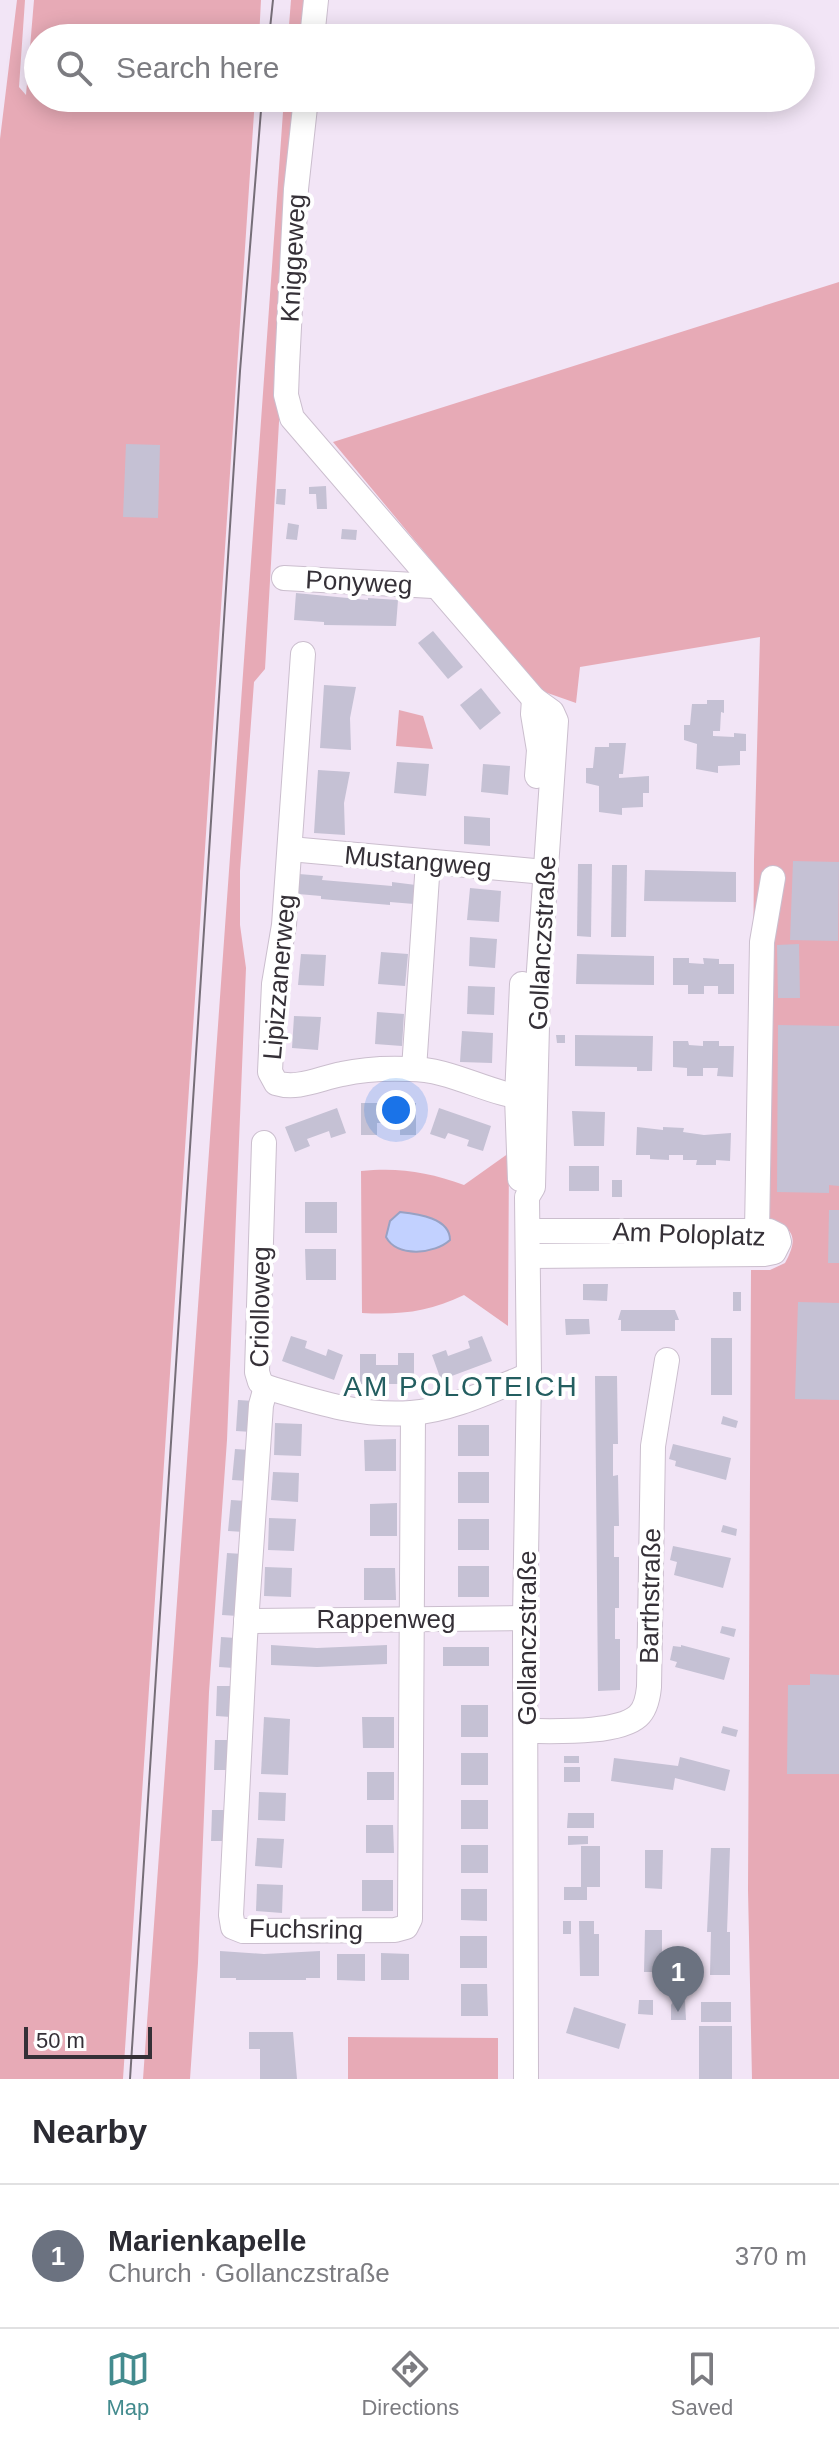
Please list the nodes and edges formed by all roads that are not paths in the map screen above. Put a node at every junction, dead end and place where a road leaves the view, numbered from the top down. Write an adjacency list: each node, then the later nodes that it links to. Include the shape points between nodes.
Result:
1 (316, 0): 2 (street)
2 (313, 24)
3 (304, 112): 4 (street, Kniggeweg, via 287,367)
4 (292, 418): 6 (street, Gollanczstraße)
5 (284, 578): 6 (street, Ponyweg)
6 (433, 586): 10 (street, Gollanczstraße, via 534,699)
7 (303, 654): 8 (street, Lipizzanerweg)
8 (290, 849): 9 (street, Mustangweg); 12 (street, Lipizzanerweg, via 274,984 270,1072 276,1083 294,1086 345,1073)
9 (428, 862): 10 (street, Mustangweg); 12 (street)
10 (538, 871): 13 (street, Gollanczstraße)
11 (773, 878): 16 (street, via 762,942)
12 (414, 1069): 13 (street, Lipizzanerweg)
13 (526, 1098): 15 (street, Gollanczstraße, via 518,1168 527,1197)
14 (264, 1143): 20 (street, Criolloweg, via 257,1372)
15 (528, 1231): 16 (street, Am Poloplatz); 17 (street, Gollanczstraße)
16 (757, 1231): 17 (street, Am Poloplatz, via 773,1232 778,1248 764,1254)
17 (528, 1256): 19 (street, Gollanczstraße)
18 (667, 1360): 25 (street, Barthstraße, via 653,1446 645,1706 637,1718 608,1727)
19 (529, 1375): 21 (street, Criolloweg, via 472,1398); 22 (street, Gollanczstraße)
20 (266, 1387): 21 (street, Criolloweg, via 366,1412); 24 (street, Fuchsring)
21 (413, 1413): 23 (street, Fuchsring)
22 (525, 1618): 23 (street, Rappenweg); 25 (street, Gollanczstraße)
23 (412, 1619): 24 (street, Rappenweg); 24 (street, Fuchsring, via 410,1919 406,1927 395,1930 233,1927)
24 (246, 1621)
25 (527, 1731): 26 (street, Gollanczstraße)
26 (526, 2079)

